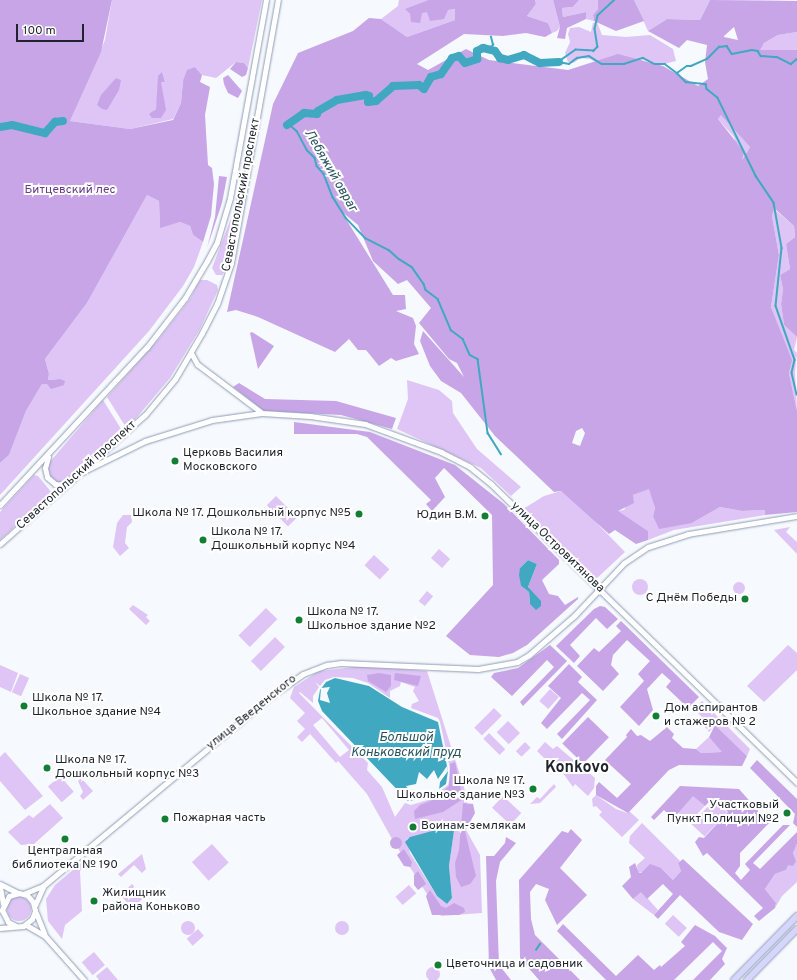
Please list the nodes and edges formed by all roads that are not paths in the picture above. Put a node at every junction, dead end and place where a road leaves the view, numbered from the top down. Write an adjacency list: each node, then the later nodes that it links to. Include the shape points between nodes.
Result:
1 (266, 0): 5 (main road, Севастопольский проспект, via 235,171 217,242 185,298 148,347)
2 (278, 0): 3 (main road, Севастопольский проспект, via 225,284 213,313)
3 (191, 353): 4 (main road, via 197,364 205,371); 6 (main road, Севастопольский проспект, via 175,379 145,414)
4 (262, 413): 6 (main road, улица Островитянова, via 212,420 145,441); 11 (main road, улица Островитянова, via 336,419 380,428 441,452 470,467 490,483)
5 (50, 452): 7 (main road, via 45,465 47,477 58,485); 8 (main road, Севастопольский проспект)
6 (80, 473): 7 (main road, Севастопольский проспект)
7 (70, 483): 10 (main road, Севастопольский проспект)
8 (0, 505)
9 (797, 516): 11 (main road, улица Введенского, via 688,534 658,542 624,563)
10 (0, 544)
11 (600, 590): 12 (main road, улица Островитянова); 14 (main road, улица Введенского, via 542,644 517,662 478,668 341,663 303,674 270,697)
12 (797, 783)
13 (0, 884): 16 (main road)
14 (43, 886): 16 (main road, улица Введенского); 18 (main road, улица Введенского)
15 (0, 887): 17 (main road)
16 (21, 893): 17 (main road, via 9,896); 18 (main road, via 31,898)
17 (2, 907): 19 (main road); 22 (main road, via 8,922)
18 (35, 909): 21 (main road, via 32,919); 25 (main road)
19 (0, 915)
20 (797, 916): 27 (main road)
21 (26, 925): 22 (main road); 25 (main road)
22 (16, 926): 23 (main road)
23 (0, 928)
24 (797, 929): 28 (main road)
25 (45, 936): 26 (main road)
26 (84, 980)
27 (734, 980)
28 (748, 980)

